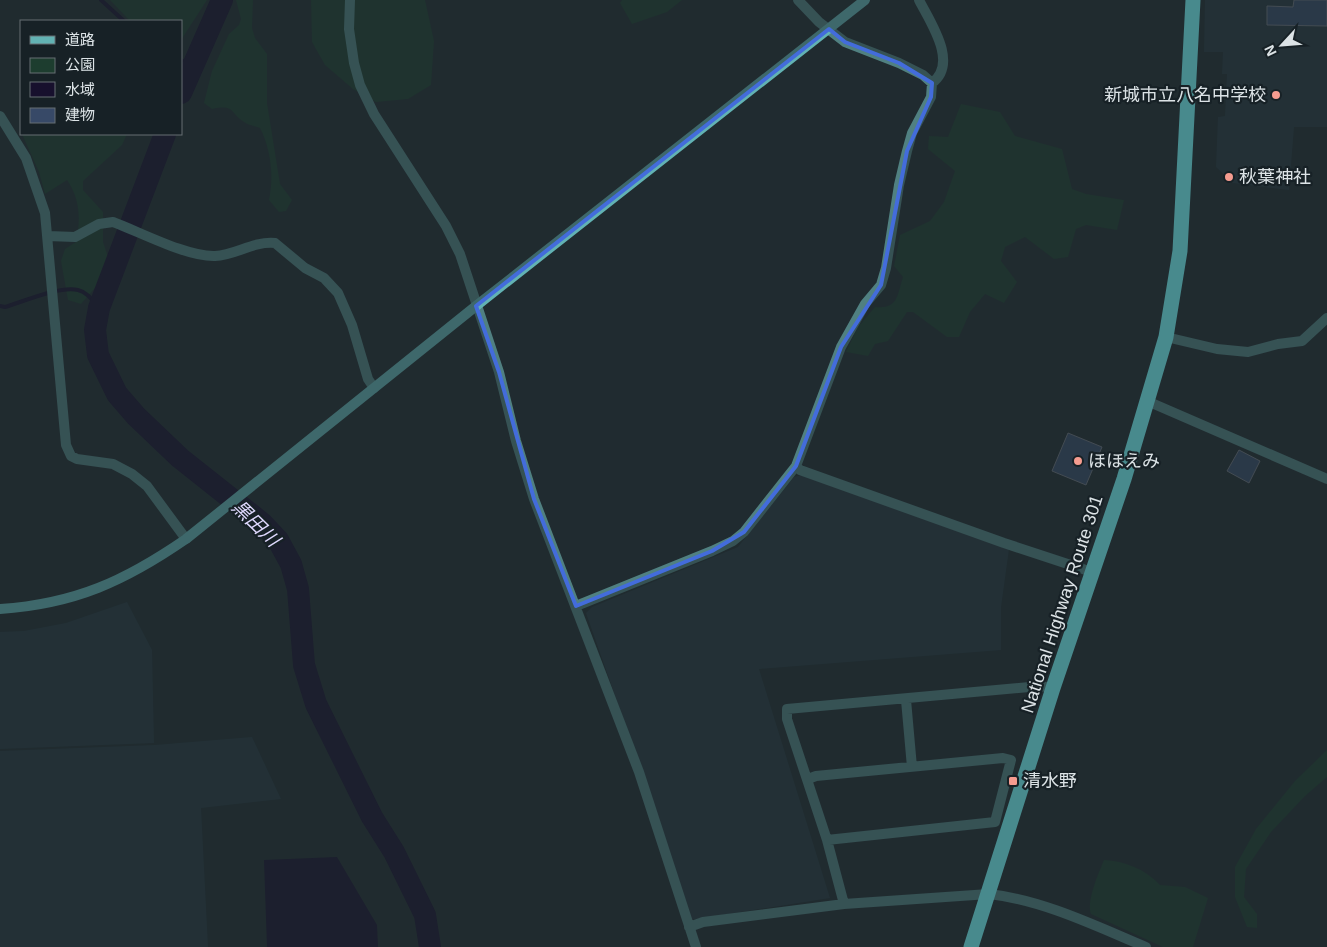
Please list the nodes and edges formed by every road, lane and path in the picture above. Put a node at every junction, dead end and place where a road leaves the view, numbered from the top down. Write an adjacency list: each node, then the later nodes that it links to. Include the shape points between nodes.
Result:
1 (350, 0): 10 (street, via 349,29 360,85 374,114 446,226 460,254)
2 (798, 0): 6 (street)
3 (865, 0): 6 (street)
4 (919, 0): 7 (street, via 944,55 942,68)
5 (1193, 0): 12 (highway, National Highway Route 301, via 1180,251)
6 (828, 29): 7 (street, via 845,42 899,63); 10 (street)
7 (932, 83): 15 (street, via 931,97 912,133 907,151 881,285 865,304 841,347)
8 (0, 116): 9 (street, via 26,158 43,203)
9 (48, 236): 13 (street, via 75,237 99,224 113,222 199,255 216,256 252,244 275,243 305,268 324,278 338,293); 17 (street, via 63,428 71,456 113,464 132,474 146,486)
10 (476, 306): 13 (street); 19 (street, via 499,372 534,499)
11 (1327, 318): 12 (street, via 1302,341 1248,352 1217,349)
12 (1166, 337): 14 (highway, National Highway Route 301)
13 (374, 388): 17 (street)
14 (1147, 401): 16 (street); 18 (highway, National Highway Route 301)
15 (796, 466): 18 (street, via 995,540); 19 (street, via 744,532 733,541)
16 (1327, 479)
17 (186, 539): 20 (street, via 147,566 113,583 65,599)
18 (1092, 572): 21 (highway, National Highway Route 301)
19 (576, 606): 28 (street, via 639,772)
20 (0, 609)
21 (1053, 688): 22 (street, via 1040,686); 26 (highway, National Highway Route 301)
22 (906, 700): 23 (street); 24 (street, via 788,709 787,719)
23 (912, 767): 24 (street); 25 (street, via 1003,758 1011,760 995,822)
24 (808, 779): 25 (street)
25 (827, 840): 27 (street)
26 (989, 894): 27 (street); 30 (highway, National Highway Route 301); 31 (street, via 1008,896 1081,919)
27 (844, 904): 28 (street, via 703,922)
28 (689, 927): 29 (street)
29 (696, 947)
30 (971, 947)
31 (1146, 947)

